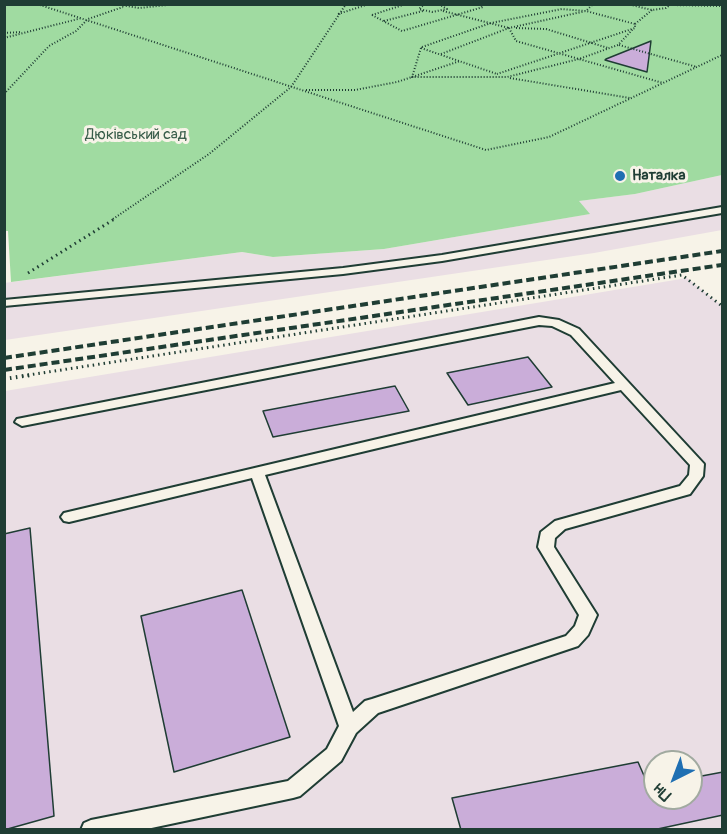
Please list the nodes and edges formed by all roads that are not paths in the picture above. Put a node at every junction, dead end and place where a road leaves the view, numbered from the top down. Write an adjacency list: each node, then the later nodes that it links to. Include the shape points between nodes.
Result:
1 (723, 210): 2 (lane, via 343,272)
2 (4, 303)
3 (624, 385): 4 (lane, via 576,332 539,321); 5 (lane); 7 (lane, via 697,465 696,476 685,490 560,525 548,536 546,547 588,615 582,630 572,641 372,707)
4 (22, 422)
5 (257, 473): 6 (lane); 7 (lane)
6 (69, 517)
7 (349, 728): 8 (lane, via 334,755 293,789)
8 (91, 830)

